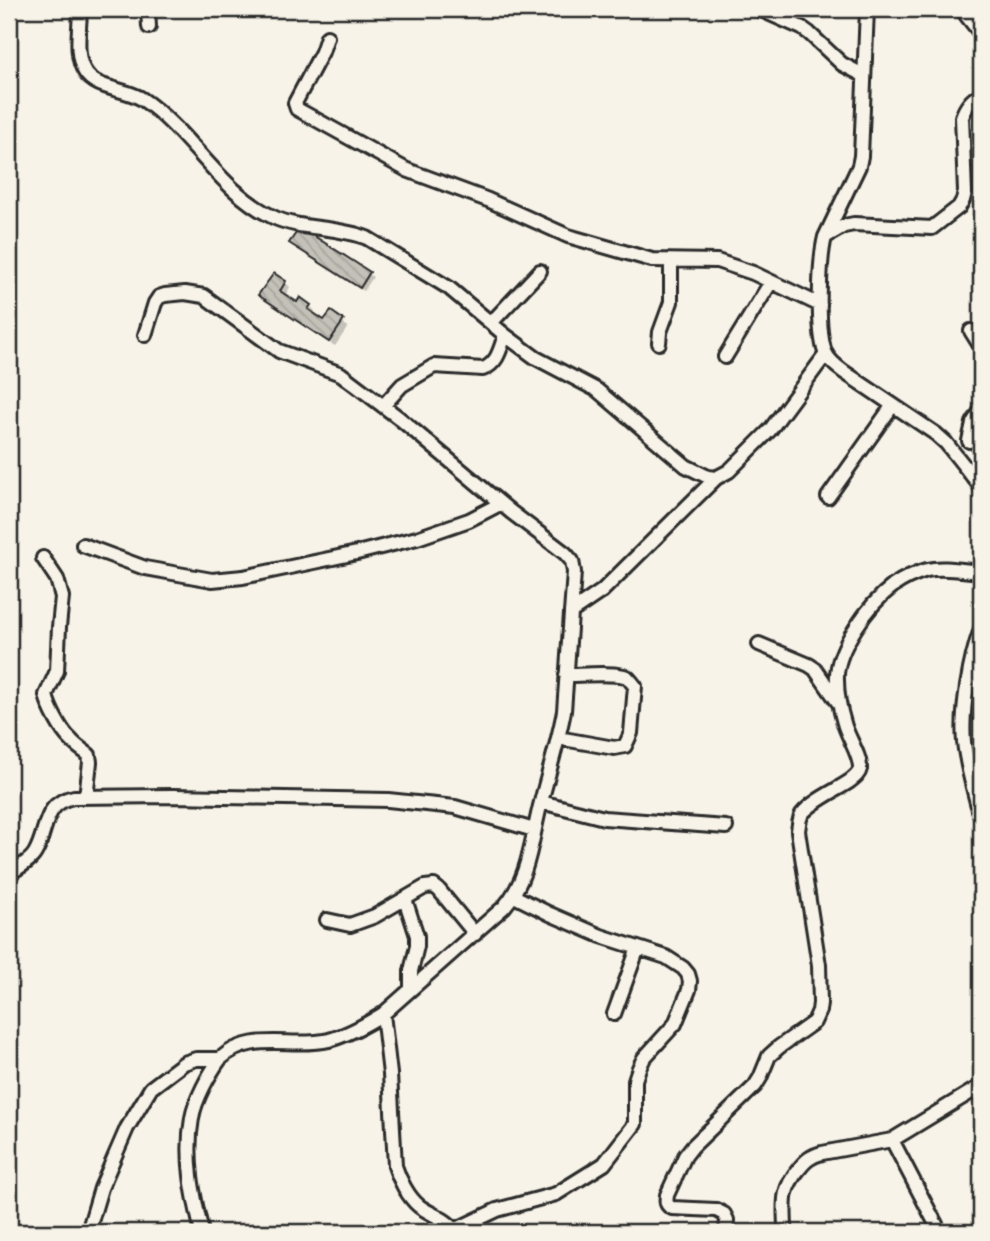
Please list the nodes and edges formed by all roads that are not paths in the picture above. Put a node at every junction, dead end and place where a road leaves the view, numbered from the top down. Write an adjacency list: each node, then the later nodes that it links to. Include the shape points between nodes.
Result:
1 (80, 9): 16 (street, via 79,56 89,78 142,99 252,206 276,219 367,238 449,288)
2 (148, 9): 6 (street)
3 (759, 9): 9 (street, via 810,33 842,64)
4 (867, 9): 9 (street)
5 (966, 15): 7 (street)
6 (149, 27)
7 (981, 34)
8 (327, 37): 12 (street, via 295,103 303,113 417,175 579,239)
9 (863, 75): 11 (street, via 859,166)
10 (981, 94): 11 (street, via 962,117 965,192 959,207 932,228 854,224)
11 (825, 237): 15 (street)
12 (671, 261): 14 (street, via 717,261); 20 (street, via 671,302)
13 (540, 271): 16 (street)
14 (771, 282): 15 (street); 23 (street)
15 (820, 305): 22 (street)
16 (491, 323): 19 (street)
17 (971, 331): 21 (street)
18 (145, 335): 25 (street, via 159,298 185,293 205,296 279,351 341,374)
19 (505, 335): 25 (street, via 490,366 434,366 402,385); 29 (street, via 536,358 597,390 686,467)
20 (659, 343)
21 (981, 347)
22 (826, 354): 24 (street); 29 (street, via 770,430)
23 (725, 357)
24 (893, 405): 28 (street, via 936,434); 31 (street)
25 (383, 406): 32 (street)
26 (981, 410): 27 (street, via 973,423)
27 (975, 442): 28 (street, via 961,446)
28 (955, 455): 30 (street)
29 (716, 478): 36 (street, via 602,591)
30 (981, 487)
31 (828, 497)
32 (500, 504): 33 (street, via 417,538 233,578 198,579 145,568); 36 (street, via 572,561)
33 (83, 545)
34 (43, 558): 44 (street, via 62,597 57,671 46,695 69,739 89,755)
35 (981, 572): 39 (street, via 928,570 891,587 858,623)
36 (571, 612): 41 (street)
37 (981, 629): 46 (street, via 967,688 964,734)
38 (760, 644): 40 (street)
39 (837, 671): 40 (street); 42 (street)
40 (819, 674): 42 (street)
41 (566, 675): 43 (street); 43 (street, via 615,674 631,681 635,686 631,733 621,748)
42 (841, 706): 64 (street, via 860,770 809,807 798,831 819,965 819,1011 814,1022 769,1056 755,1086 692,1147 667,1195 672,1208 724,1214)
43 (558, 738): 45 (street)
44 (86, 797): 48 (street, via 388,800 456,807); 49 (street, via 60,802 47,819 36,853)
45 (541, 802): 47 (street, via 604,818); 48 (street)
46 (981, 817)
47 (726, 827)
48 (534, 830): 50 (street)
49 (9, 874)
50 (514, 896): 53 (street); 54 (street, via 601,936)
51 (405, 899): 52 (street, via 350,925); 53 (street, via 434,886); 55 (street, via 417,936)
52 (327, 920)
53 (475, 934): 55 (street)
54 (638, 947): 57 (street); 61 (street, via 683,968 690,981 675,1024 639,1068 632,1130 604,1164 556,1194 497,1210)
55 (411, 989): 56 (street)
56 (383, 1014): 58 (street, via 329,1040 245,1044); 61 (street, via 398,1177 416,1203)
57 (614, 1014)
58 (219, 1059): 62 (street, via 184,1063 151,1088 119,1145); 63 (street, via 191,1118 190,1178)
59 (981, 1086): 60 (street)
60 (892, 1140): 65 (street, via 822,1153 806,1161 786,1188); 66 (street)
61 (456, 1231)
62 (88, 1232)
63 (202, 1232)
64 (726, 1232)
65 (785, 1232)
66 (940, 1232)

